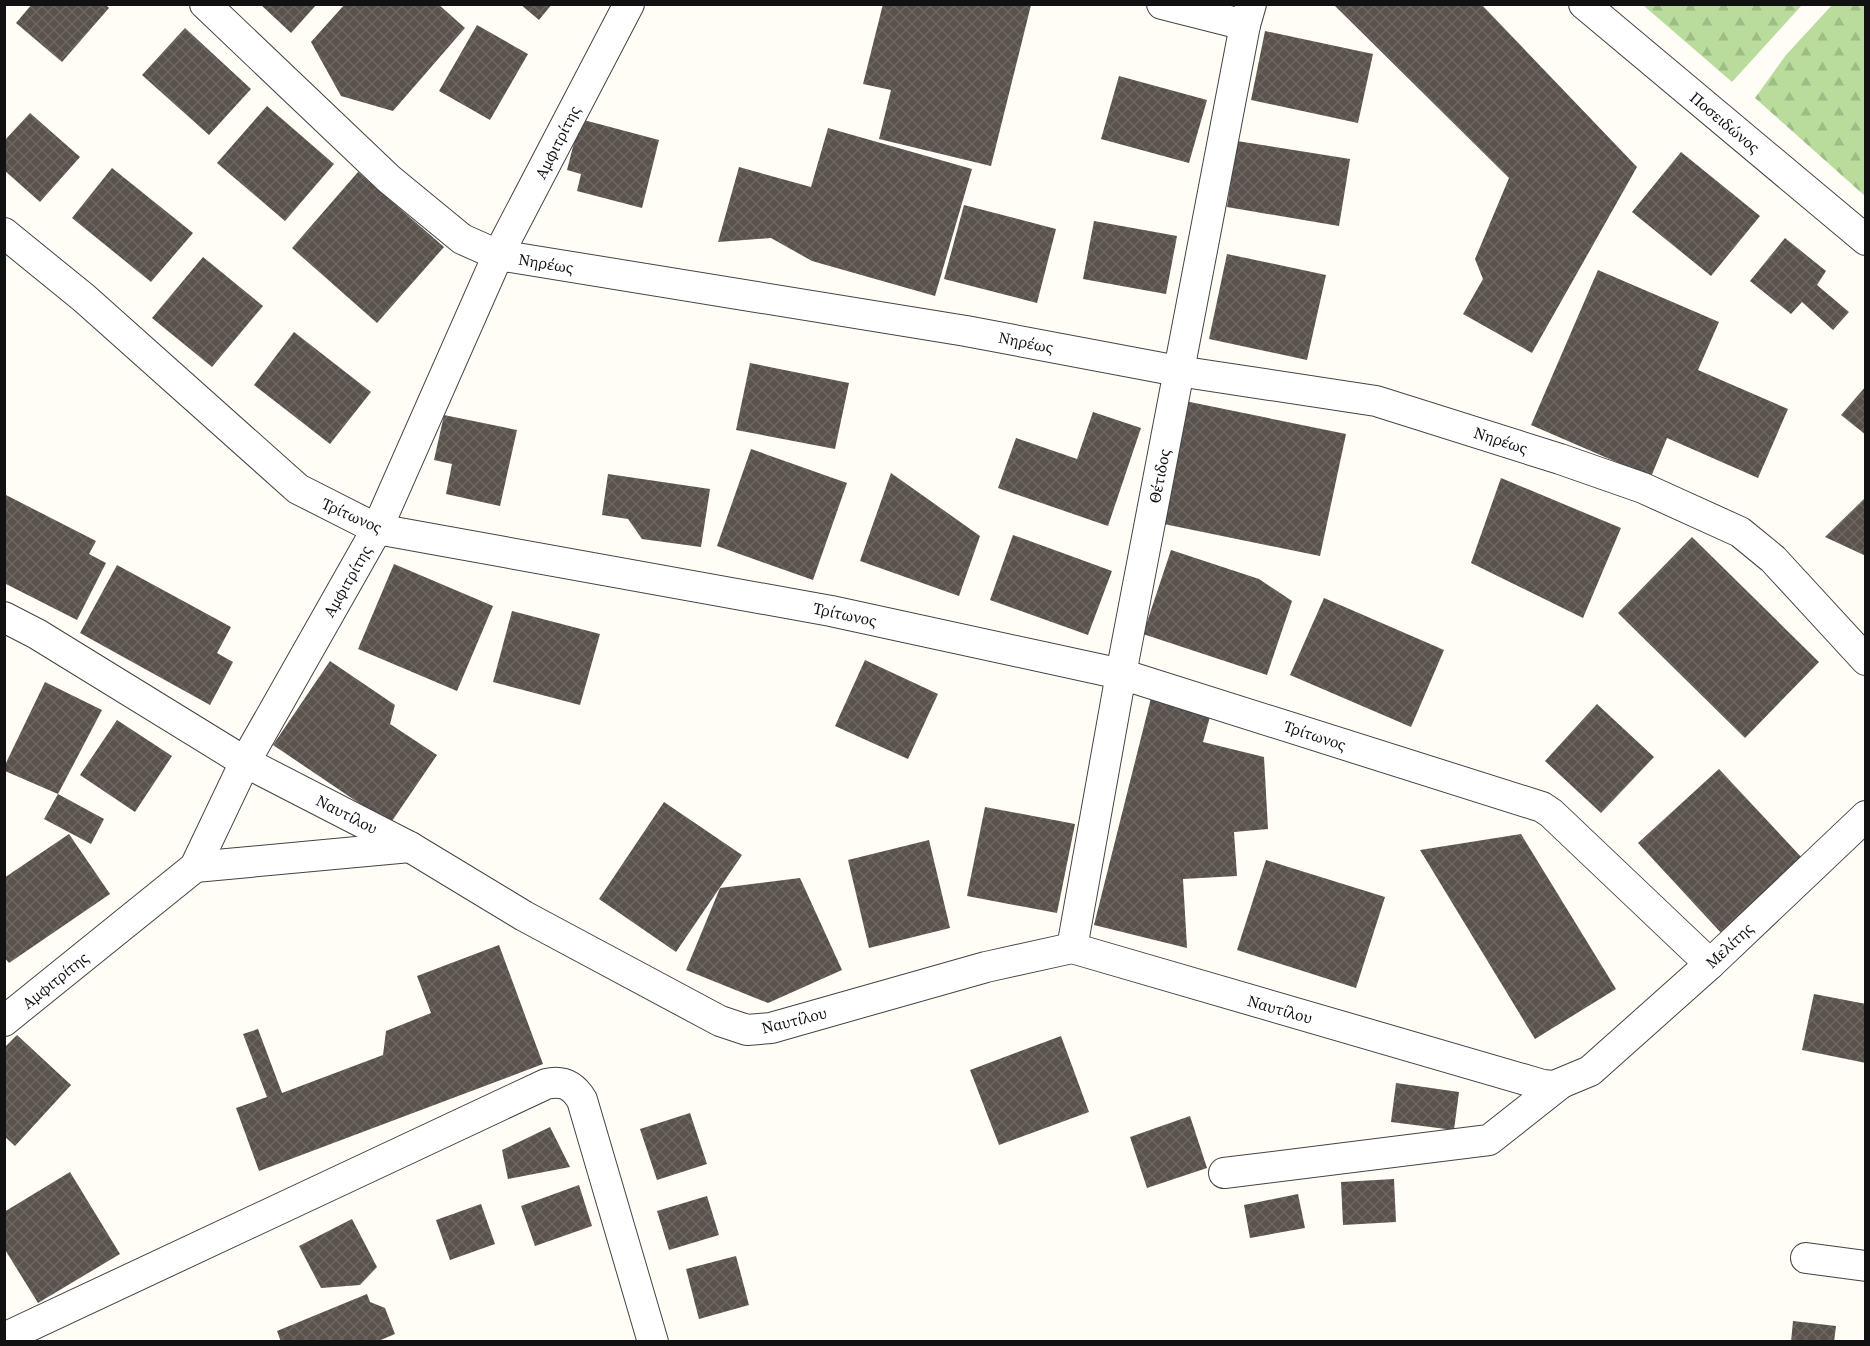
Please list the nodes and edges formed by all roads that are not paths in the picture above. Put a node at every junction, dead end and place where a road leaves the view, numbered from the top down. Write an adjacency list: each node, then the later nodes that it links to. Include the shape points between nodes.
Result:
1 (205, 4): 8 (street, Νηρέως, via 389,179 462,239)
2 (629, 4): 8 (street, Αμφιτρίτης)
3 (1162, 4): 5 (street)
4 (1584, 4): 7 (street, Ποσειδώνος)
5 (1248, 15): 9 (street, Θέτιδος)
6 (4, 233): 10 (street, Τρίτωνος, via 84,298 298,489)
7 (1866, 240)
8 (498, 255): 9 (street, Νηρέως, via 966,331); 10 (street, Αμφιτρίτης)
9 (1178, 371): 12 (street, Νηρέως, via 1376,401 1643,488 1740,531 1759,545); 13 (street, Θέτιδος)
10 (376, 529): 13 (street, Τρίτωνος, via 831,611); 14 (street, Αμφιτρίτης)
11 (4, 617): 14 (street, Ναυτίλου)
12 (1866, 660)
13 (1121, 674): 18 (street, Θέτιδος); 19 (street, Τρίτωνος, via 1547,810)
14 (244, 762): 16 (street, Ναυτίλου); 17 (street, Αμφιτρίτης)
15 (1866, 816): 19 (street, Μελίτης)
16 (410, 847): 17 (street); 18 (street, Ναυτίλου, via 534,921 720,1021 747,1030 771,1028 986,967)
17 (195, 867): 20 (street, Αμφιτρίτης)
18 (1072, 948): 22 (street, Ναυτίλου, via 1543,1085)
19 (1710, 964): 21 (street, Μελίτης)
20 (5, 1019)
21 (1590, 1071): 22 (street, Ναυτίλου)
22 (1560, 1084): 23 (street, via 1489,1140)
23 (1224, 1173)
24 (1806, 1258): 25 (street)
25 (1866, 1266)
26 (4, 1338): 27 (street, via 557,1082 577,1090 582,1100)
27 (653, 1341)

